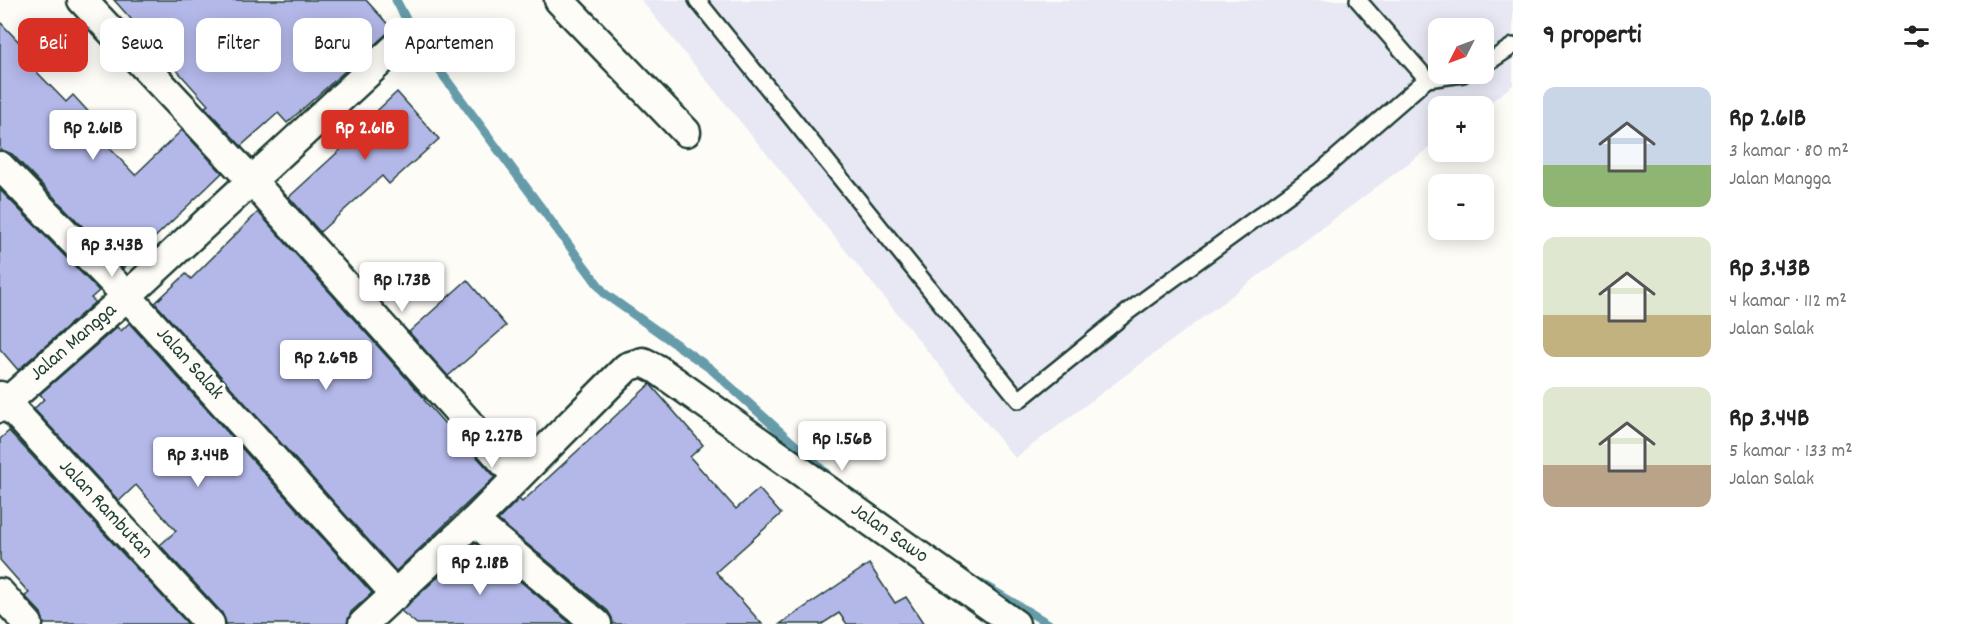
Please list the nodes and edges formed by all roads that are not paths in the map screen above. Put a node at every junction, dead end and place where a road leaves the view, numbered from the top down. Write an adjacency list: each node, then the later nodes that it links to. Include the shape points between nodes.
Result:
1 (81, 0): 11 (street)
2 (559, 0): 9 (street)
3 (697, 0): 8 (lane, via 1019,400 1129,311 1321,171)
4 (1358, 0): 8 (lane)
5 (1513, 46): 7 (lane)
6 (384, 58): 11 (street, Jalan Mangga)
7 (1494, 58)
8 (1427, 79)
9 (686, 132)
10 (0, 166): 12 (street, Jalan Salak)
11 (252, 181): 12 (street, Jalan Mangga); 14 (street)
12 (127, 296): 13 (street, Jalan Mangga); 17 (street, Jalan Salak)
13 (2, 402): 19 (street, Jalan Rambutan)
14 (517, 477): 15 (street); 21 (street, Jalan Sawo, via 627,367 643,362)
15 (474, 521): 17 (street); 20 (street)
16 (0, 593): 18 (street)
17 (381, 614)
18 (28, 624)
19 (210, 624)
20 (597, 624)
21 (1015, 624)

